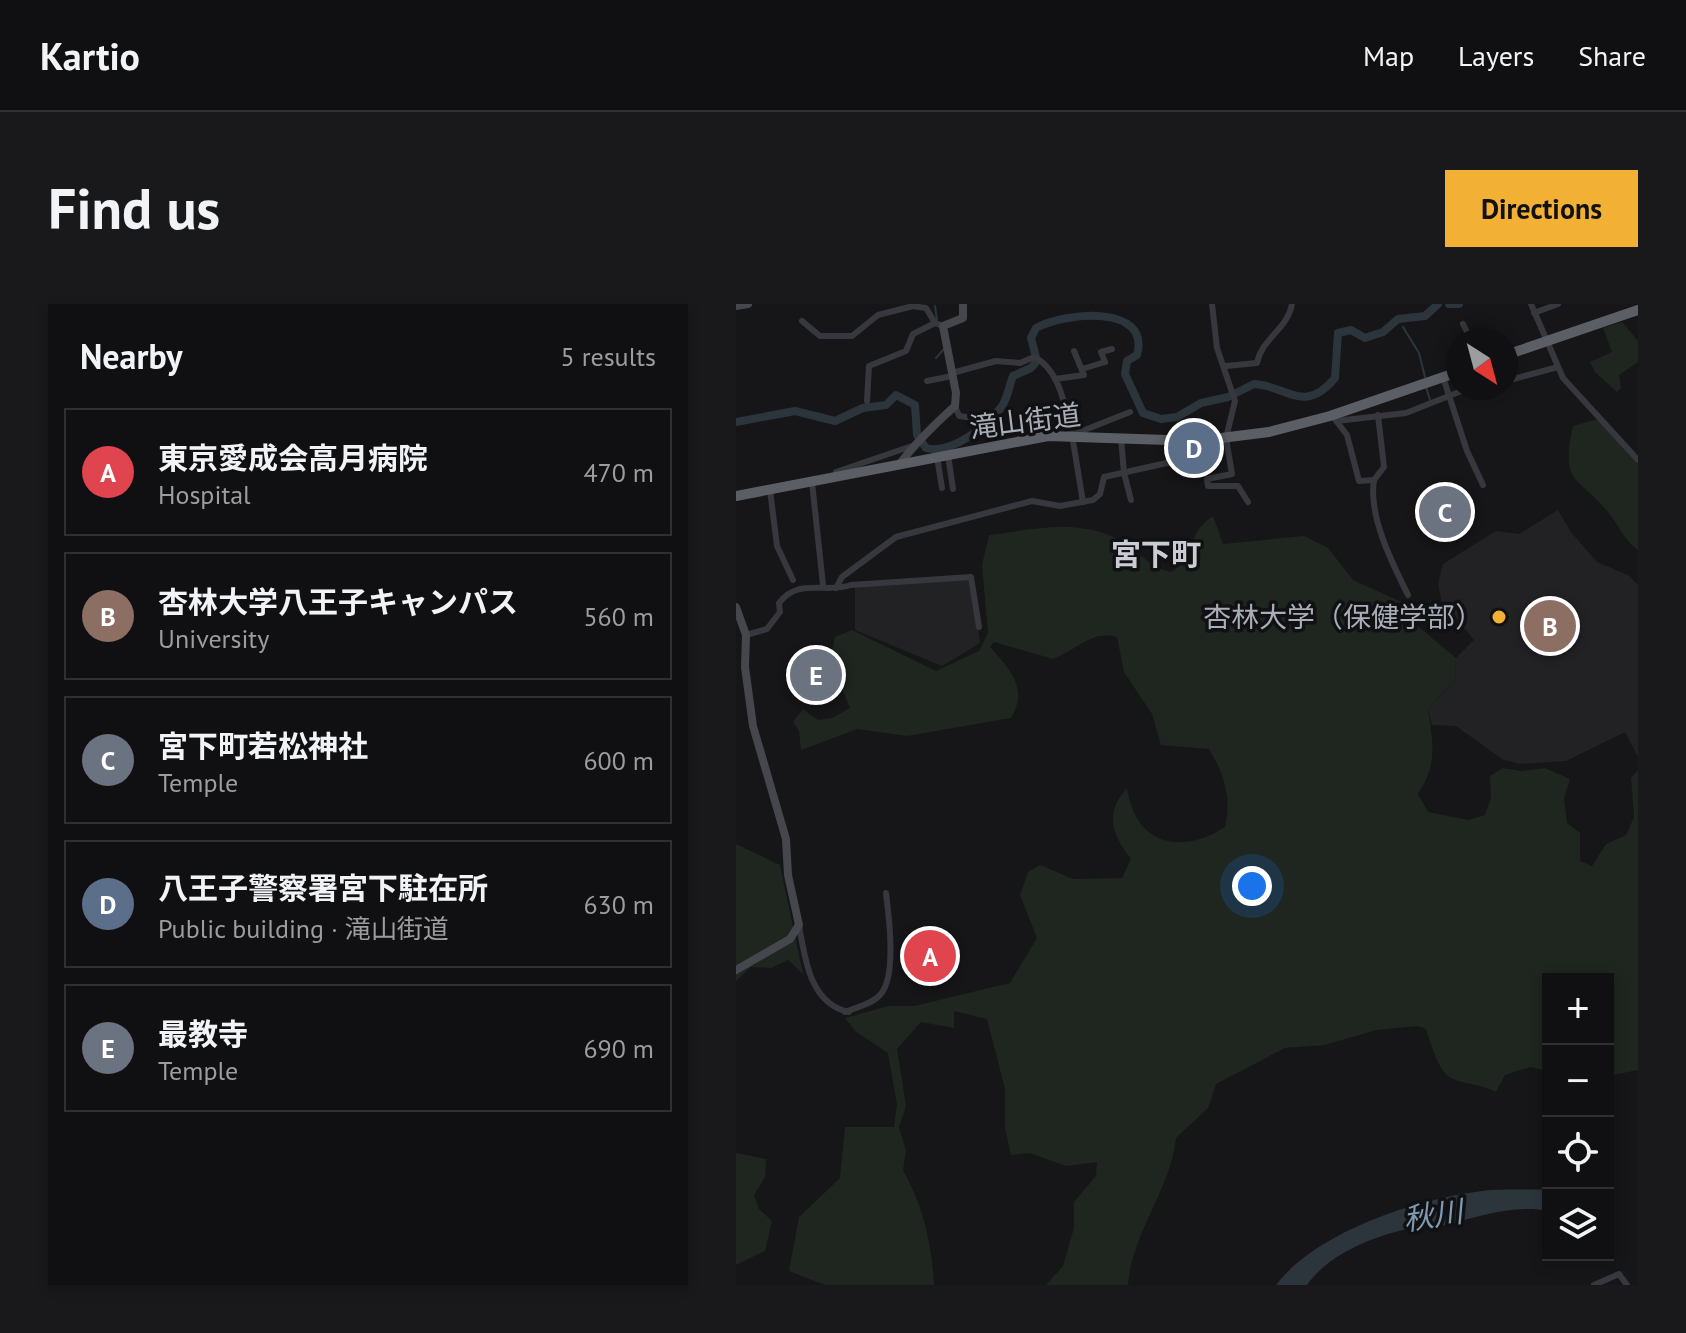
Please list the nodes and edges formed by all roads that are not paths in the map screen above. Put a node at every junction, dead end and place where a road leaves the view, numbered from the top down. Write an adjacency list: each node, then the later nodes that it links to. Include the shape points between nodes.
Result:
1 (748, 304): 7 (main road)
2 (963, 304): 12 (main road, via 963,318)
3 (1212, 304): 18 (street, via 1217,348)
4 (1292, 304): 18 (street, via 1289,318 1259,351 1257,363)
5 (1531, 304): 9 (street)
6 (1558, 304): 9 (street)
7 (736, 306)
8 (1638, 310): 14 (highway)
9 (1534, 313): 14 (street)
10 (802, 321): 12 (street, via 820,336 852,336 878,315 918,306)
11 (1463, 324): 13 (street)
12 (939, 325): 21 (main road); 30 (street, via 913,334 906,351 869,366)
13 (1465, 328)
14 (1546, 342): 17 (highway); 19 (street)
15 (1112, 349): 20 (street, via 1101,352 1105,362)
16 (1074, 351): 20 (street)
17 (1518, 351)
18 (1226, 366): 38 (street, via 1234,393)
19 (1558, 367): 24 (street); 42 (street)
20 (1082, 369): 25 (street, via 1084,375)
21 (952, 375): 25 (street, via 996,361 1036,358); 26 (street); 31 (main road)
22 (1446, 376): 23 (highway, 滝山街道)
23 (1443, 377): 27 (street); 35 (highway, 滝山街道)
24 (1518, 378)
25 (1055, 379): 36 (street)
26 (927, 381)
27 (1446, 386)
28 (1446, 397): 33 (street, via 1406,413)
29 (1450, 400): 47 (street)
30 (867, 401)
31 (956, 401): 34 (street, via 959,416); 40 (main road)
32 (1130, 412): 36 (street)
33 (1378, 415): 35 (street); 45 (street, via 1384,467)
34 (973, 418)
35 (1334, 419): 38 (highway, 滝山街道); 45 (street, via 1347,435 1359,481)
36 (1072, 435): 37 (highway, 滝山街道); 41 (highway, 滝山街道); 53 (street)
37 (1121, 438): 39 (highway, 滝山街道); 44 (street)
38 (1226, 438): 39 (highway, 滝山街道); 54 (street, via 1232,474 1207,479 1208,486 1238,486)
39 (1197, 441): 44 (street, via 1198,456)
40 (918, 443): 43 (main road); 46 (street)
41 (943, 456): 43 (highway, 滝山街道); 48 (street); 49 (street)
42 (1638, 460)
43 (899, 465): 46 (highway, 滝山街道)
44 (1124, 473): 52 (street); 53 (street, via 1104,477 1097,497)
45 (1374, 480): 58 (street, via 1380,522)
46 (811, 482): 50 (highway, 滝山街道); 56 (street)
47 (1483, 485)
48 (942, 488)
49 (953, 489)
50 (770, 490): 51 (highway, 滝山街道); 55 (street, via 777,546)
51 (737, 495)
52 (1131, 500)
53 (1083, 502): 57 (street, via 1060,506 1032,501 896,537 842,577)
54 (1248, 502)
55 (793, 580)
56 (823, 585): 57 (street); 61 (street, via 791,591 767,629)
57 (836, 588): 60 (street, via 971,577)
58 (1408, 595)
59 (736, 607): 61 (main road)
60 (979, 627)
61 (746, 635): 63 (main road, via 753,726 786,839)
62 (886, 893): 63 (street, via 891,937 886,985 878,998 847,1012 828,1005 814,982)
63 (799, 925): 64 (main road, via 790,939)
64 (736, 970)
65 (1594, 1285): 66 (street, via 1619,1274)
66 (1627, 1285)

